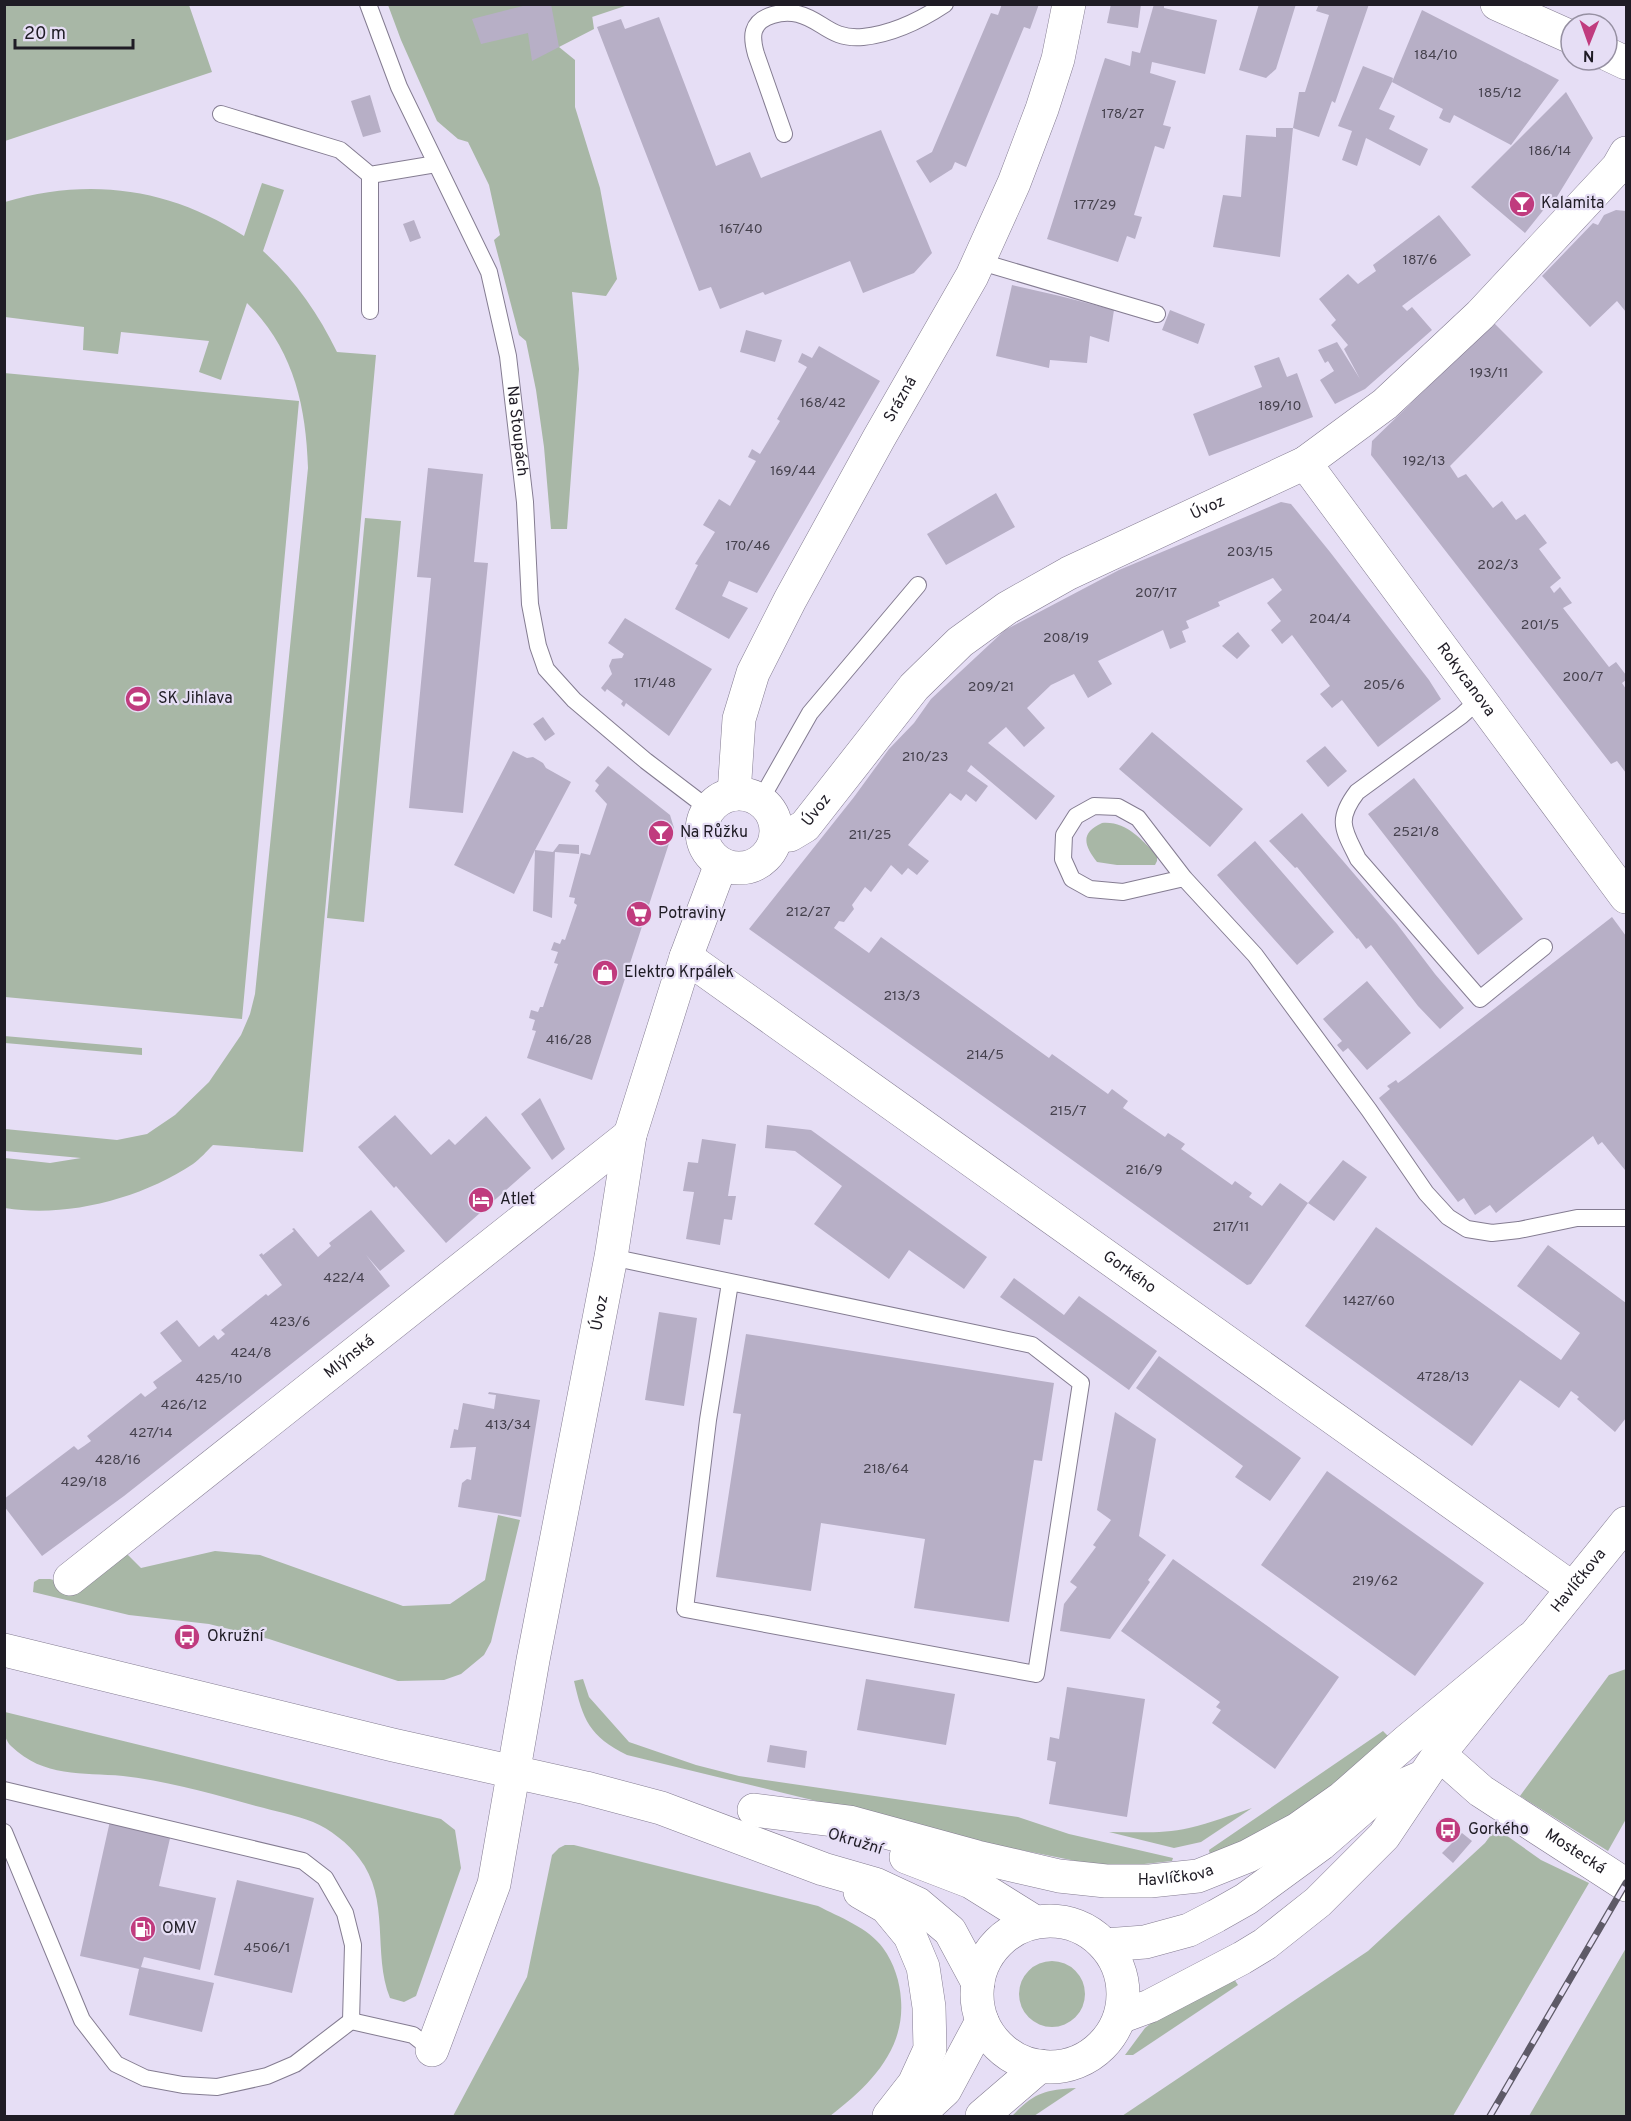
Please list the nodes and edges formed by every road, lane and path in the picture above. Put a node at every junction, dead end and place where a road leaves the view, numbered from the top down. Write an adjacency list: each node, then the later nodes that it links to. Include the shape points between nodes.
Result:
1 (368, 4): 8 (lane, Na Stoupách, via 399,87)
2 (945, 4): 7 (lane, via 902,27 864,37 828,31 799,15 771,15 759,22 753,41)
3 (1069, 4): 11 (street, Srázná, via 1058,59 1041,109 1014,183)
4 (1497, 4): 5 (street)
5 (1559, 32)
6 (221, 114): 10 (lane, via 340,150)
7 (784, 134)
8 (436, 164): 10 (lane); 17 (lane, Na Stoupách, via 489,272 501,324 525,502 530,604 546,669 574,700 646,761)
9 (1624, 164): 14 (street, Úvoz, via 1480,315 1385,404)
10 (370, 175): 12 (lane)
11 (978, 261): 13 (lane); 17 (street, Srázná, via 753,673 739,719)
12 (370, 311)
13 (1157, 314)
14 (1305, 463): 16 (street, Rokycanova); 18 (street, Úvoz, via 1069,573 1007,608 960,642 914,687 805,826 790,835)
15 (918, 585): 17 (lane)
16 (1480, 699): 21 (street, Rokycanova); 22 (lane, via 1356,792 1343,818 1346,833 1358,859 1480,999)
17 (735, 801): 18 (street, via 773,816); 19 (street, via 704,820 704,846)
18 (776, 836): 19 (street, via 770,853 756,864 739,869)
19 (721, 864): 23 (street, Úvoz)
20 (1184, 878): 20 (lane, via 1123,892 1090,889 1072,879 1063,859 1064,836 1076,816 1094,806 1118,807 1138,818); 25 (lane, via 1255,955 1426,1193 1448,1217 1467,1229 1492,1233 1577,1218)
21 (1626, 897)
22 (1544, 947)
23 (686, 957): 24 (street, Úvoz); 30 (street, Gorkého)
24 (630, 1135): 26 (street, Úvoz); 29 (street, Mlýnská)
25 (1626, 1218)
26 (611, 1257): 27 (lane); 34 (street, Úvoz)
27 (730, 1282): 27 (lane, via 1032,1345 1081,1383 1036,1674 685,1609)
28 (1626, 1523): 30 (street, Havlíčkova)
29 (70, 1579)
30 (1572, 1588): 31 (street, Havlíčkova)
31 (1530, 1640): 33 (street, Havlíčkova); 37 (street, Havlíčkova, via 1342,1798 1298,1829 1248,1856 1198,1876 1106,1881 1059,1875 849,1822)
32 (4, 1650): 34 (street, Okružní)
33 (1431, 1765): 40 (street, Mostecká, via 1481,1791); 42 (street, Havlíčkova, via 1374,1798 1321,1844 1216,1916 1189,1930 1145,1941); 44 (street, Havlíčkova, via 1384,1836 1318,1902 1242,1958 1150,2006)
34 (514, 1771): 36 (street, Okružní); 47 (street, Úvoz, via 494,1884)
35 (4, 1790): 45 (lane, via 303,1861 325,1878 345,1913 353,1945)
36 (661, 1808): 37 (street, Okružní); 39 (street, Okružní)
37 (754, 1810): 41 (street, Okružní, via 912,1859 971,1882)
38 (4, 1832): 45 (lane, via 82,2020 116,2064 144,2078 216,2087 267,2076 295,2064)
39 (823, 1869): 43 (street, Okružní, via 875,1884 918,1904 950,1931); 49 (street, via 886,1907 910,1936 923,1967 930,2049 914,2084)
40 (1626, 1885)
41 (1035, 1922): 42 (street, via 1073,1924); 43 (street, via 1001,1939 986,1959)
42 (1105, 1945): 44 (street, via 1122,1979)
43 (978, 1983): 46 (street)
44 (1120, 2017): 48 (street, via 1108,2039 1089,2056 1065,2065)
45 (351, 2021): 47 (lane)
46 (982, 2021): 48 (street, via 1005,2052); 50 (street, via 945,2090)
47 (422, 2043)
48 (1040, 2066): 51 (street)
49 (889, 2116)
50 (916, 2116)
51 (982, 2116)

